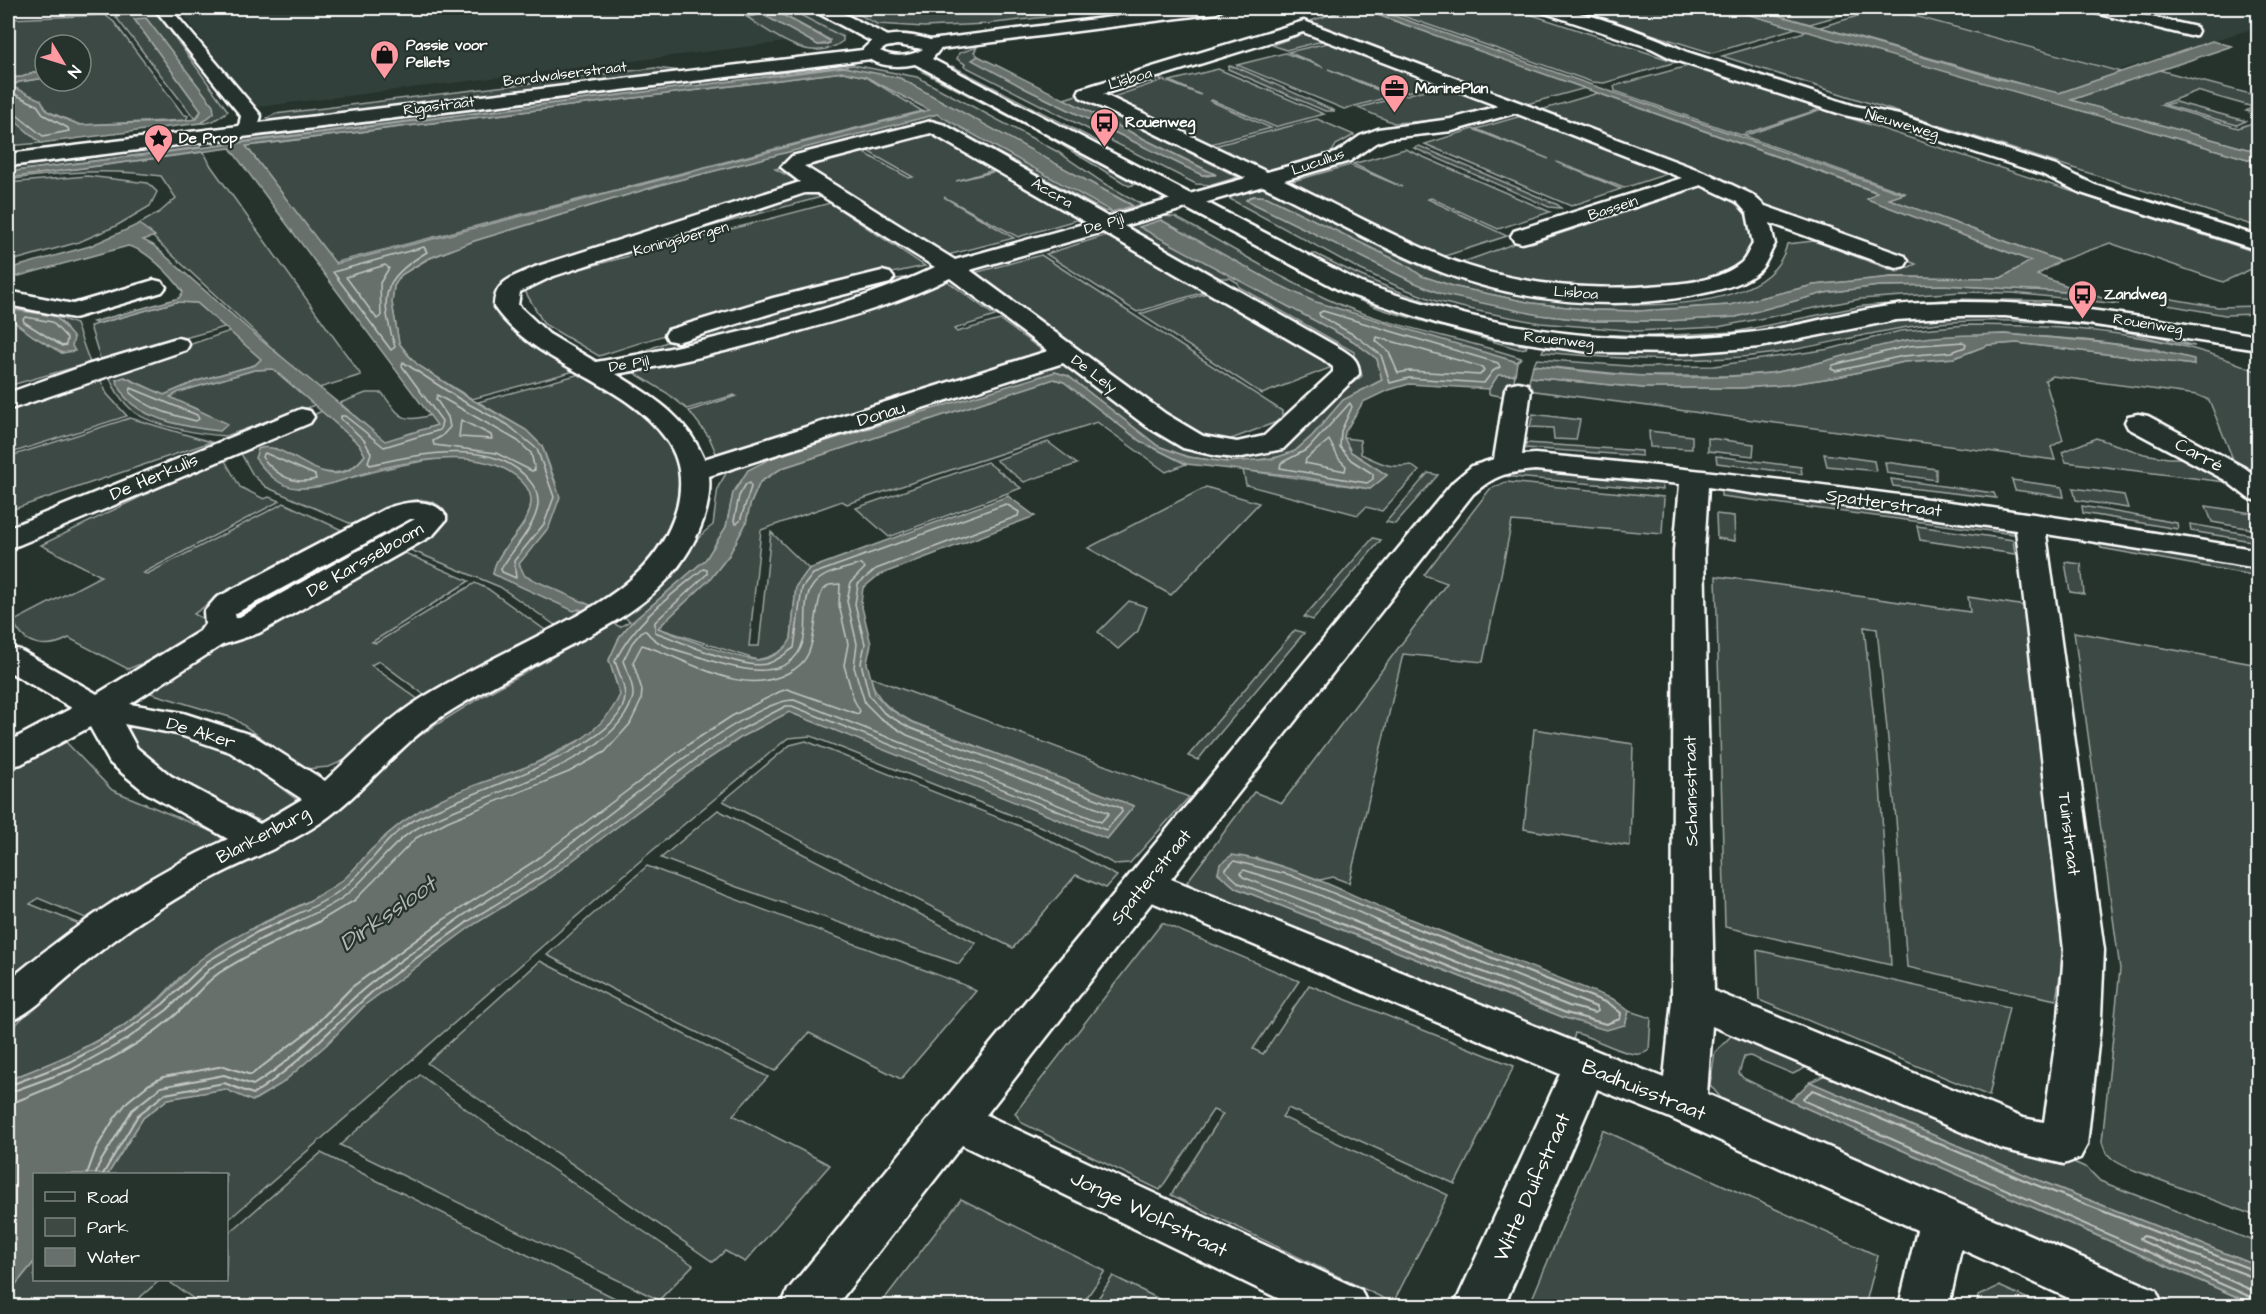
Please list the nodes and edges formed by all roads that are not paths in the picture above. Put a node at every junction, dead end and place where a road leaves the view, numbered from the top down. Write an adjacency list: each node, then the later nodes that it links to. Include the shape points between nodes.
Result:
1 (162, 8): 14 (street)
2 (820, 8): 7 (street)
3 (1217, 8): 9 (street)
4 (1545, 8): 23 (street, Nieuweweg, via 1851,111 1892,119 2049,170 2088,189)
5 (2094, 8): 6 (street)
6 (2190, 31)
7 (886, 42): 9 (street, via 910,41); 10 (street, via 872,48)
8 (779, 52): 11 (street, Bordwalserstraat)
9 (923, 52): 10 (street, Rigastraat, via 890,60); 19 (street, Rouenweg)
10 (871, 54): 12 (street, Rigastraat)
11 (705, 58): 12 (street, Bordwalserstraat); 14 (street, Bordwalserstraat, via 276,109)
12 (729, 68): 14 (street, Rigastraat)
13 (1517, 107): 16 (street, Lisboa); 17 (street, Lucullus, via 1452,125 1385,134 1367,140 1343,157); 17 (street, Lisboa, via 1304,26 1087,93)
14 (247, 121): 15 (street, Rigastraat)
15 (8, 160)
16 (1702, 178): 20 (street, Lisboa, via 1744,198); 22 (street, Bassein)
17 (1264, 179): 19 (street, Lucullus); 20 (street, Lisboa, via 1465,273 1500,283 1591,295 1669,293 1732,278 1751,268 1762,253 1764,225)
18 (832, 192): 21 (street, Accra, via 790,167 931,128); 25 (street, De Lely); 33 (street, Koningsbergen, via 521,281 510,288 506,307 533,334)
19 (1187, 201): 21 (street, De Pijl); 28 (street, Rouenweg, via 1353,288 1470,327 1531,339 1647,348 1739,342 1917,310 1978,308 2107,317)
20 (1757, 211): 24 (street, Lisboa)
21 (1105, 224): 25 (street, De Pijl); 31 (street, Accra)
22 (1522, 236)
23 (2259, 243)
24 (1897, 261)
25 (952, 268): 30 (street, De Lely); 33 (street, De Pijl, via 821,318 671,357)
26 (154, 287): 27 (street, via 74,311)
27 (8, 298)
28 (2259, 343)
29 (177, 345): 32 (street)
30 (1066, 354): 31 (street, De Lely, via 1176,434 1217,448 1237,450 1273,443 1346,374 1346,364); 40 (street, Donau)
31 (1332, 354)
32 (96, 370): 35 (street); 36 (street)
33 (594, 370): 40 (street, Koningsbergen, via 666,421 679,438)
34 (1518, 390): 39 (street)
35 (8, 391)
36 (8, 402)
37 (301, 417): 44 (street, De Herkulis)
38 (2138, 422): 42 (street, Carré, via 2235,474)
39 (1507, 464): 41 (street, Spatterstraat, via 1535,462); 53 (street, Spatterstraat, via 1482,472 1463,488)
40 (694, 471): 46 (street, Koningsbergen, via 688,519 670,556 623,602)
41 (1695, 477): 43 (street, Spatterstraat); 54 (street, Schansstraat, via 1689,551)
42 (2259, 492)
43 (2030, 523): 45 (street, Spatterstraat); 54 (street, Tuinstraat, via 2084,950 2064,1145 2018,1136)
44 (8, 539)
45 (2259, 559)
46 (578, 629): 51 (street, Blankenburg, via 423,713 383,743)
47 (211, 638): 47 (street, De Karsseboom, via 220,628 219,612 226,605 394,515 421,510 432,516 422,529 248,626); 49 (street, De Karsseboom)
48 (8, 657): 49 (street, De Aker)
49 (98, 709): 50 (street, De Karsseboom); 51 (street, De Aker, via 183,724 223,736); 52 (street, via 123,755 158,784)
50 (8, 756)
51 (326, 798): 52 (street, Blankenburg, via 295,822)
52 (259, 840): 55 (street, Blankenburg, via 144,899 93,934)
53 (1146, 884): 56 (street, Badhuisstraat); 58 (street, Spatterstraat)
54 (1693, 1000): 57 (street, Schansstraat)
55 (8, 1005)
56 (1585, 1066): 57 (street, Badhuisstraat); 62 (street, Witte Duifstraat)
57 (1684, 1104): 59 (street, Badhuisstraat)
58 (956, 1121): 60 (street, Spatterstraat); 61 (street, Jonge Wolfstraat)
59 (1943, 1221): 63 (street); 64 (street, Badhuisstraat)
60 (806, 1306)
61 (1343, 1306)
62 (1479, 1306)
63 (1924, 1306)
64 (2138, 1306)

